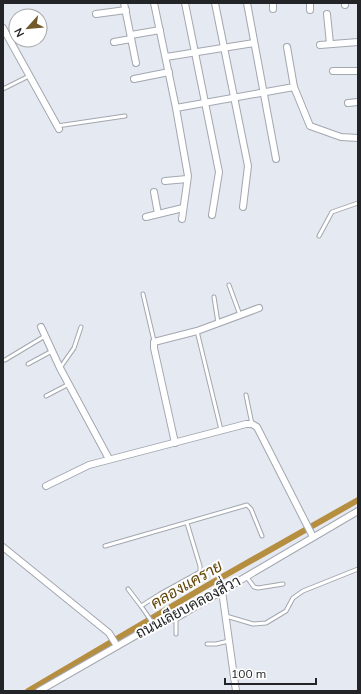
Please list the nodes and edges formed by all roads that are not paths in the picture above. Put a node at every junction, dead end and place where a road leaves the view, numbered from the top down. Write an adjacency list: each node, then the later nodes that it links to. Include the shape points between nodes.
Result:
1 (154, 3): 9 (street)
2 (185, 3): 18 (street)
3 (215, 3): 17 (street)
4 (247, 3): 13 (street)
5 (125, 6): 6 (street); 10 (street)
6 (96, 14)
7 (327, 14): 14 (street)
8 (3, 28): 24 (street)
9 (160, 30): 10 (street); 19 (street)
10 (131, 37): 11 (street); 20 (street)
11 (114, 42)
12 (358, 42): 14 (street)
13 (254, 43): 17 (street); 28 (street)
14 (330, 44): 15 (street)
15 (320, 45)
16 (286, 47): 26 (street)
17 (224, 48): 18 (street); 29 (street)
18 (195, 53): 19 (street); 31 (street)
19 (166, 58): 23 (street)
20 (136, 63)
21 (333, 71): 22 (street)
22 (358, 71)
23 (169, 72): 25 (street); 33 (street)
24 (29, 76): 27 (lane); 35 (street)
25 (134, 79)
26 (294, 87): 28 (street); 36 (street, via 310,126 341,137)
27 (3, 89)
28 (264, 93): 29 (street); 37 (street)
29 (234, 98): 31 (street); 42 (street, via 248,166)
30 (358, 102): 32 (street)
31 (206, 103): 33 (street); 45 (street, via 218,172)
32 (348, 103)
33 (176, 108): 38 (street)
34 (125, 116): 35 (lane)
35 (58, 127)
36 (358, 138)
37 (276, 159)
38 (187, 178): 39 (street); 43 (street)
39 (165, 181)
40 (154, 192): 44 (street)
41 (358, 203): 48 (lane, via 332,212)
42 (243, 207)
43 (183, 208): 44 (street); 47 (street)
44 (158, 214): 46 (street)
45 (212, 215)
46 (146, 217)
47 (182, 220)
48 (320, 236)
49 (229, 285): 53 (lane)
50 (143, 294): 59 (lane)
51 (214, 297): 54 (lane)
52 (258, 308): 53 (street)
53 (240, 315): 54 (street)
54 (218, 323): 57 (street)
55 (41, 327): 58 (street)
56 (81, 327): 63 (lane, via 74,348)
57 (196, 331): 59 (street); 68 (lane)
58 (45, 336): 60 (street); 61 (lane)
59 (154, 342): 69 (street)
60 (52, 351): 62 (lane); 63 (street)
61 (5, 360)
62 (28, 364)
63 (60, 368): 64 (street)
64 (69, 384): 66 (lane); 70 (street)
65 (246, 395): 67 (lane)
66 (46, 396)
67 (252, 424): 68 (street); 75 (street, via 257,427)
68 (221, 430): 69 (street)
69 (175, 443): 70 (street)
70 (109, 459): 71 (street, via 89,465)
71 (46, 486)
72 (358, 511): 75 (street, ถนนเลียบคลองสี่วา)
73 (187, 523): 74 (lane, via 247,505); 76 (lane); 83 (lane, via 200,572)
74 (262, 536)
75 (313, 537): 79 (street, ถนนเลียบคลองสี่วา)
76 (105, 546)
77 (3, 547): 89 (street, via 109,634)
78 (358, 570): 84 (lane, via 303,591 293,598 286,611 266,623 253,624)
79 (246, 576): 80 (lane, via 254,587 258,588); 82 (street, ถนนเลียบคลองสี่วา)
80 (283, 584)
81 (128, 589): 83 (lane)
82 (222, 591): 84 (street); 85 (street, ถนนเลียบคลองสี่วา)
83 (141, 606): 86 (lane)
84 (226, 616): 88 (street)
85 (176, 618): 86 (street, ถนนเลียบคลองสี่วา); 87 (lane)
86 (152, 623): 89 (street, ถนนเลียบคลองสี่วา)
87 (176, 634)
88 (229, 641): 90 (lane); 92 (street)
89 (116, 644): 91 (street, ถนนเลียบคลองสี่วา)
90 (207, 644)
91 (39, 691)
92 (236, 691)

